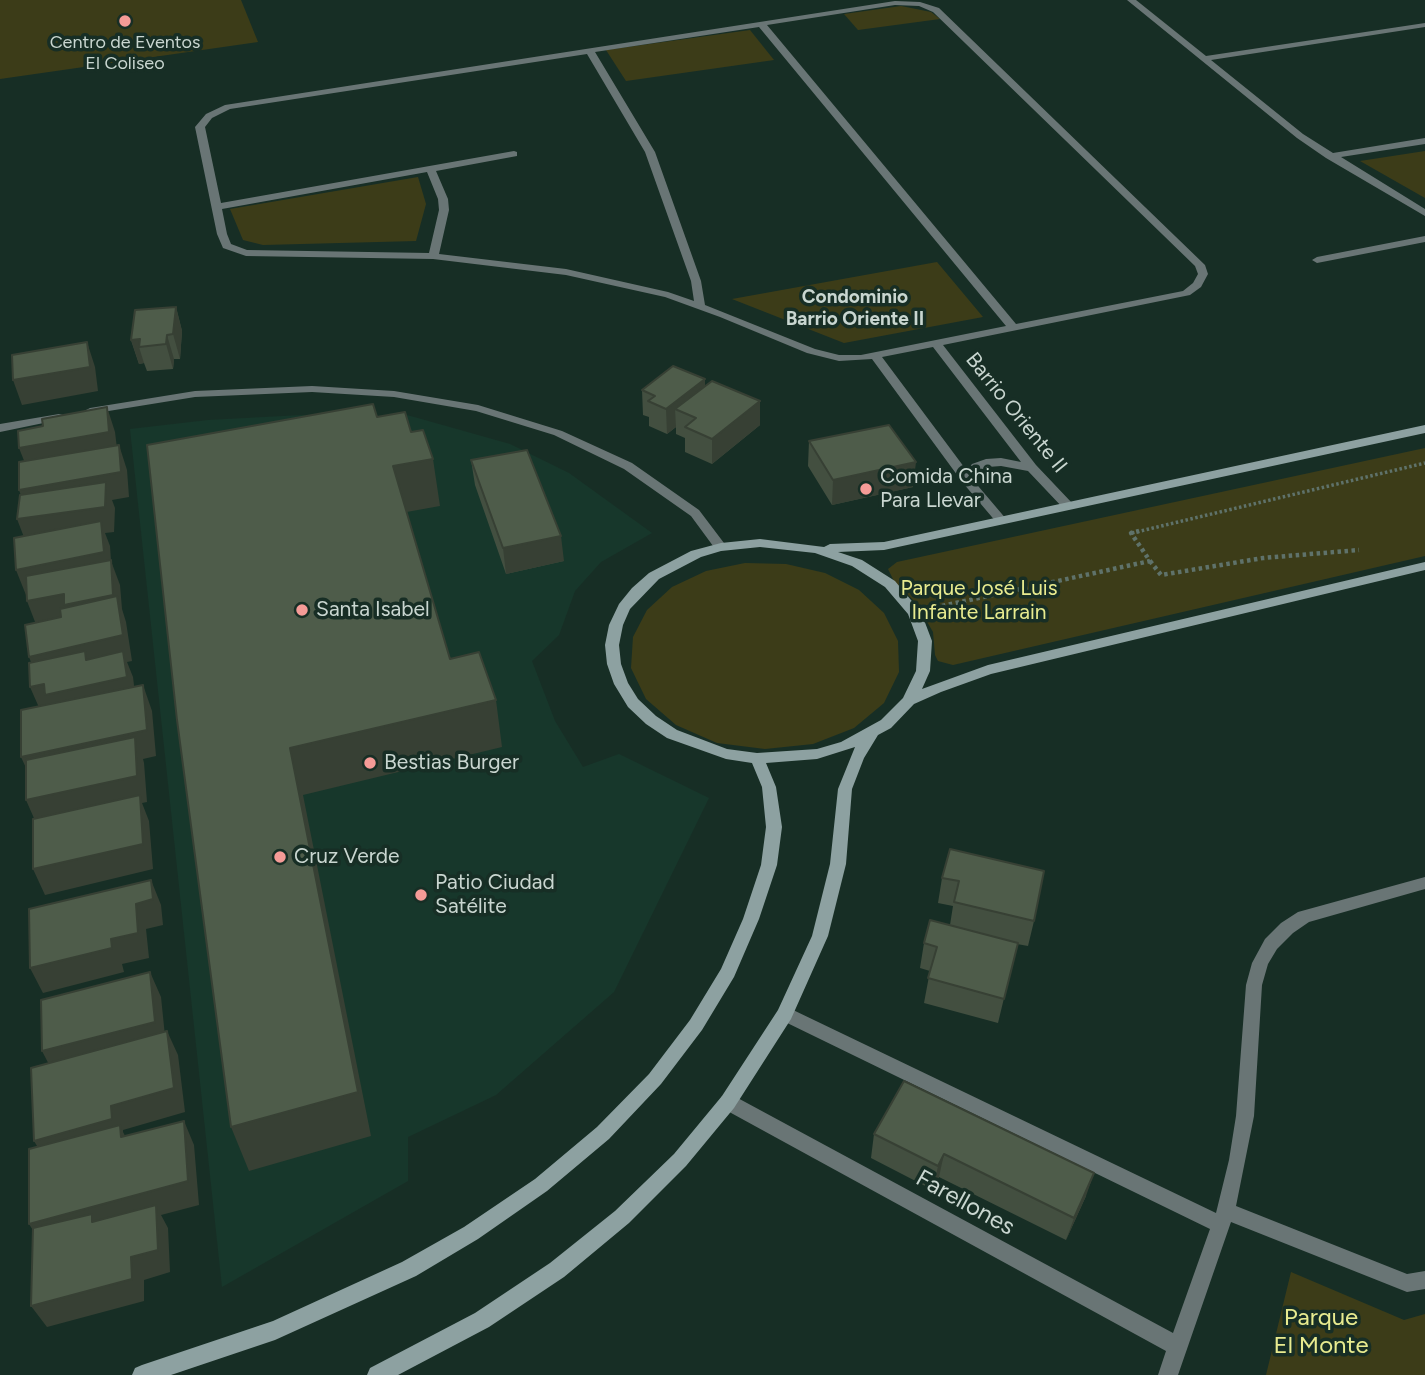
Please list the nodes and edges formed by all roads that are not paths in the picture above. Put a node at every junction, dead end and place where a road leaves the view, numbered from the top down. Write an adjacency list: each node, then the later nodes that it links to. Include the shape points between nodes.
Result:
1 (1131, 0): 5 (street)
2 (761, 24): 4 (street); 16 (street); 16 (street, via 895,3 932,7 1202,270 1202,280 1186,293)
3 (1425, 25): 5 (street)
4 (589, 50): 10 (street, via 239,104 218,111 203,121 200,133); 15 (street, via 650,152 696,281)
5 (1204, 59): 8 (street)
6 (1425, 141): 8 (street)
7 (514, 154): 9 (street)
8 (1329, 156): 11 (street)
9 (431, 170): 10 (street); 13 (street, via 444,210)
10 (215, 207): 13 (street, via 227,246 246,253)
11 (1425, 213)
12 (1425, 239): 14 (street)
13 (433, 256): 15 (street, via 566,272)
14 (1317, 260)
15 (700, 306): 18 (street, via 820,354)
16 (1012, 327): 17 (street)
17 (936, 343): 18 (street); 21 (street, Barrio Oriente II)
18 (875, 355): 22 (street)
19 (0, 428): 25 (street, via 148,401 234,391 356,390 441,400 520,419 617,460 695,513)
20 (1425, 429): 23 (street)
21 (1032, 468): 22 (street, via 986,463 976,467); 23 (street, Barrio Oriente II)
22 (967, 480): 24 (street)
23 (1068, 506): 24 (street)
24 (1001, 520): 26 (street, via 884,545)
25 (722, 547): 26 (street, via 760,543); 30 (street, via 674,564 637,591 616,625 614,664 634,703 672,734 717,751)
26 (817, 549): 28 (street, via 874,573 914,612 925,656)
27 (1425, 566): 28 (street, via 988,670)
28 (909, 701): 29 (street)
29 (871, 734): 30 (street, via 817,754); 32 (street, via 845,789 838,864 820,936)
30 (757, 758): 37 (street, via 769,787 774,827 769,865 751,919 728,972 696,1025 655,1079 603,1133 541,1185 410,1269 275,1330)
31 (1425, 883): 34 (street, via 1304,917 1271,944 1254,985 1245,1116)
32 (785, 1014): 33 (street); 34 (street)
33 (729, 1102): 36 (street, Farellones); 38 (street, via 680,1160 622,1217 556,1270 482,1320)
34 (1224, 1218): 35 (street, via 1407,1283); 36 (street)
35 (1425, 1280)
36 (1178, 1347): 39 (street)
37 (142, 1375)
38 (377, 1375)
39 (1168, 1375)

